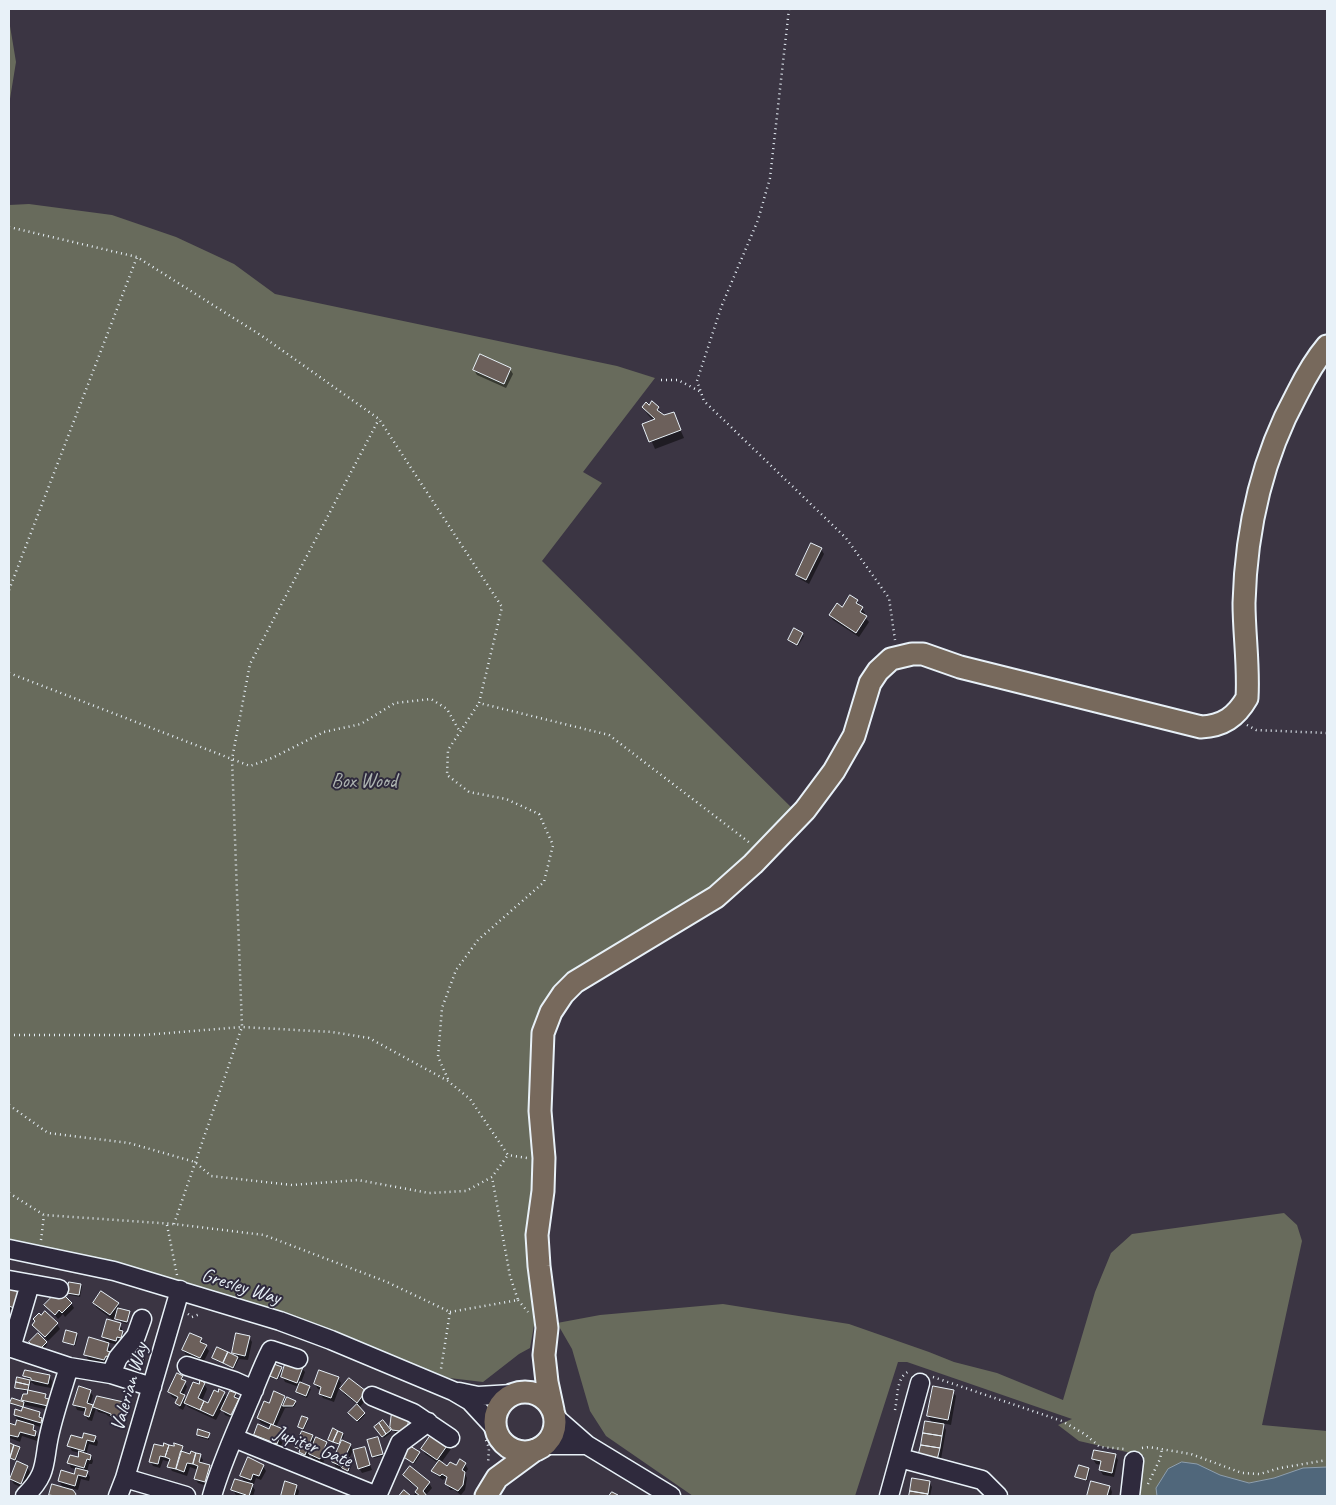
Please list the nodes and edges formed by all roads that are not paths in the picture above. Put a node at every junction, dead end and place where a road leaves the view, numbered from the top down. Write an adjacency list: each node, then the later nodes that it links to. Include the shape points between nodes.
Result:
1 (1327, 346): 9 (main road, via 1284,418 1261,481 1248,542 1244,603 1247,698 1232,717 1214,727 1201,727 960,667 923,654 891,659 878,670 870,683 854,736 834,771 805,810 763,853 716,897 575,982 563,994 543,1033 540,1111 544,1158 537,1234 547,1328)
2 (9, 1249): 6 (street, Gresley Way, via 114,1271)
3 (9, 1280): 4 (street)
4 (30, 1284): 5 (street); 8 (street)
5 (59, 1289)
6 (180, 1290): 15 (street, Valerian Way); 16 (street, Gresley Way, via 323,1336)
7 (142, 1319): 13 (street, via 136,1336 118,1358)
8 (10, 1348): 12 (street)
9 (544, 1355): 18 (main road, via 537,1369); 20 (main road)
10 (298, 1359): 17 (street, via 270,1350)
11 (187, 1366): 17 (street)
12 (69, 1367): 13 (street); 32 (street, via 49,1435 43,1470)
13 (111, 1374): 15 (street)
14 (920, 1383): 28 (street)
15 (152, 1387): 29 (street, Valerian Way)
16 (446, 1387): 18 (street, Gresley Way, via 478,1396); 22 (street, Gresley Way, via 470,1400)
17 (254, 1390): 23 (street)
18 (515, 1393): 20 (main road, via 535,1393 546,1400); 22 (main road, via 505,1398 496,1411)
19 (372, 1396): 21 (street)
20 (554, 1413): 25 (street); 26 (main road, via 553,1432)
21 (428, 1422): 24 (street); 36 (street, Jupiter Gate, via 400,1444)
22 (496, 1432): 26 (main road, via 516,1451); 30 (main road, via 500,1452)
23 (234, 1438): 35 (street); 36 (street, Jupiter Gate)
24 (450, 1438)
25 (587, 1445): 26 (street, via 558,1444); 37 (street)
26 (540, 1448): 30 (main road)
27 (1136, 1453): 31 (street)
28 (900, 1458): 38 (street); 39 (street, via 982,1480)
29 (125, 1478): 33 (street, Valerian Way); 34 (street)
30 (492, 1487)
31 (1138, 1494)
32 (25, 1496)
33 (118, 1496)
34 (186, 1496)
35 (212, 1496)
36 (377, 1496)
37 (671, 1496)
38 (889, 1496)
39 (998, 1496)

